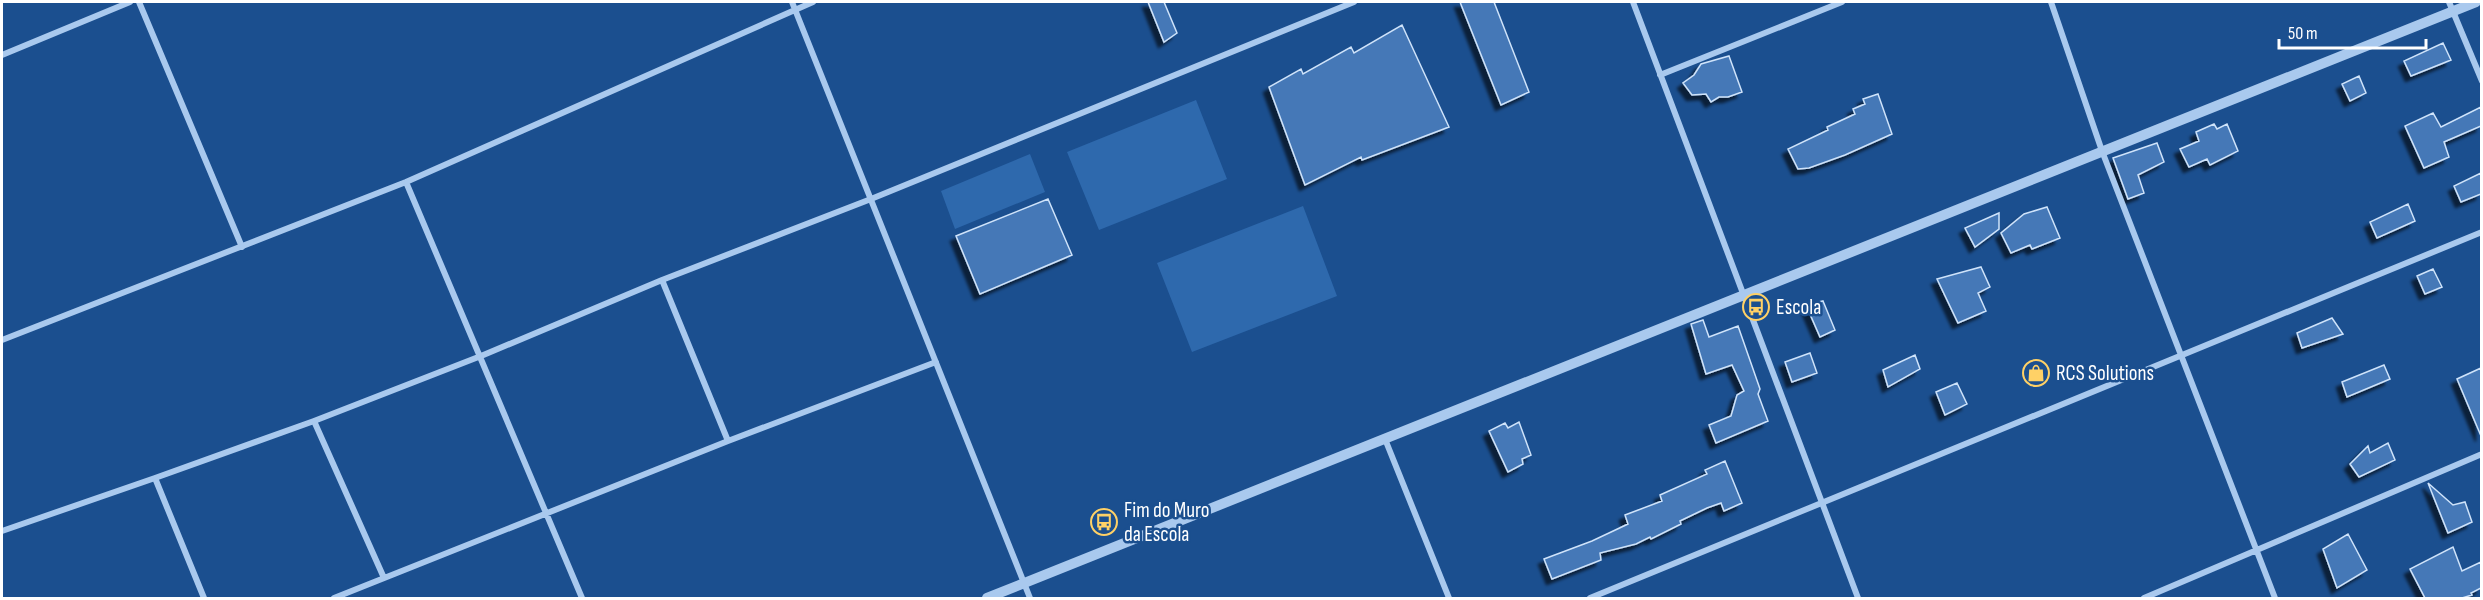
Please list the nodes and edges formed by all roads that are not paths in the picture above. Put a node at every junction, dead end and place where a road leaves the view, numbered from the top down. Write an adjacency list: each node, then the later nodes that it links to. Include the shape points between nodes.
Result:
1 (130, 2): 12 (street)
2 (139, 2): 19 (street)
3 (792, 2): 11 (street)
4 (813, 2): 11 (street)
5 (1354, 2): 17 (street)
6 (1633, 2): 13 (street)
7 (1842, 2): 13 (street)
8 (2051, 2): 15 (street)
9 (2476, 2): 10 (street)
10 (2451, 6): 14 (street); 15 (street)
11 (795, 9): 16 (street); 17 (street)
12 (2, 55)
13 (1660, 75): 21 (street)
14 (2481, 81)
15 (2102, 151): 21 (street); 24 (street)
16 (406, 182): 19 (street); 23 (street)
17 (871, 199): 20 (street); 25 (street)
18 (2481, 232): 24 (street)
19 (242, 247): 22 (street)
20 (662, 280): 23 (street); 28 (street)
21 (1742, 296): 27 (street); 31 (street)
22 (2, 340)
23 (481, 356): 26 (street); 32 (street)
24 (2181, 356): 31 (street); 34 (street)
25 (936, 362): 28 (street); 36 (street)
26 (314, 421): 30 (street); 35 (street)
27 (1385, 439): 36 (street); 42 (street)
28 (728, 441): 32 (street)
29 (2481, 454): 34 (street)
30 (154, 478): 33 (street); 37 (street)
31 (1822, 504): 43 (street); 44 (street)
32 (547, 515): 35 (street); 39 (street)
33 (2, 531)
34 (2257, 552): 45 (street); 46 (street)
35 (384, 578): 38 (street)
36 (1024, 584): 40 (street); 41 (street)
37 (204, 598)
38 (334, 598)
39 (582, 598)
40 (987, 598)
41 (1030, 598)
42 (1449, 598)
43 (1590, 598)
44 (1858, 598)
45 (2144, 598)
46 (2275, 598)

